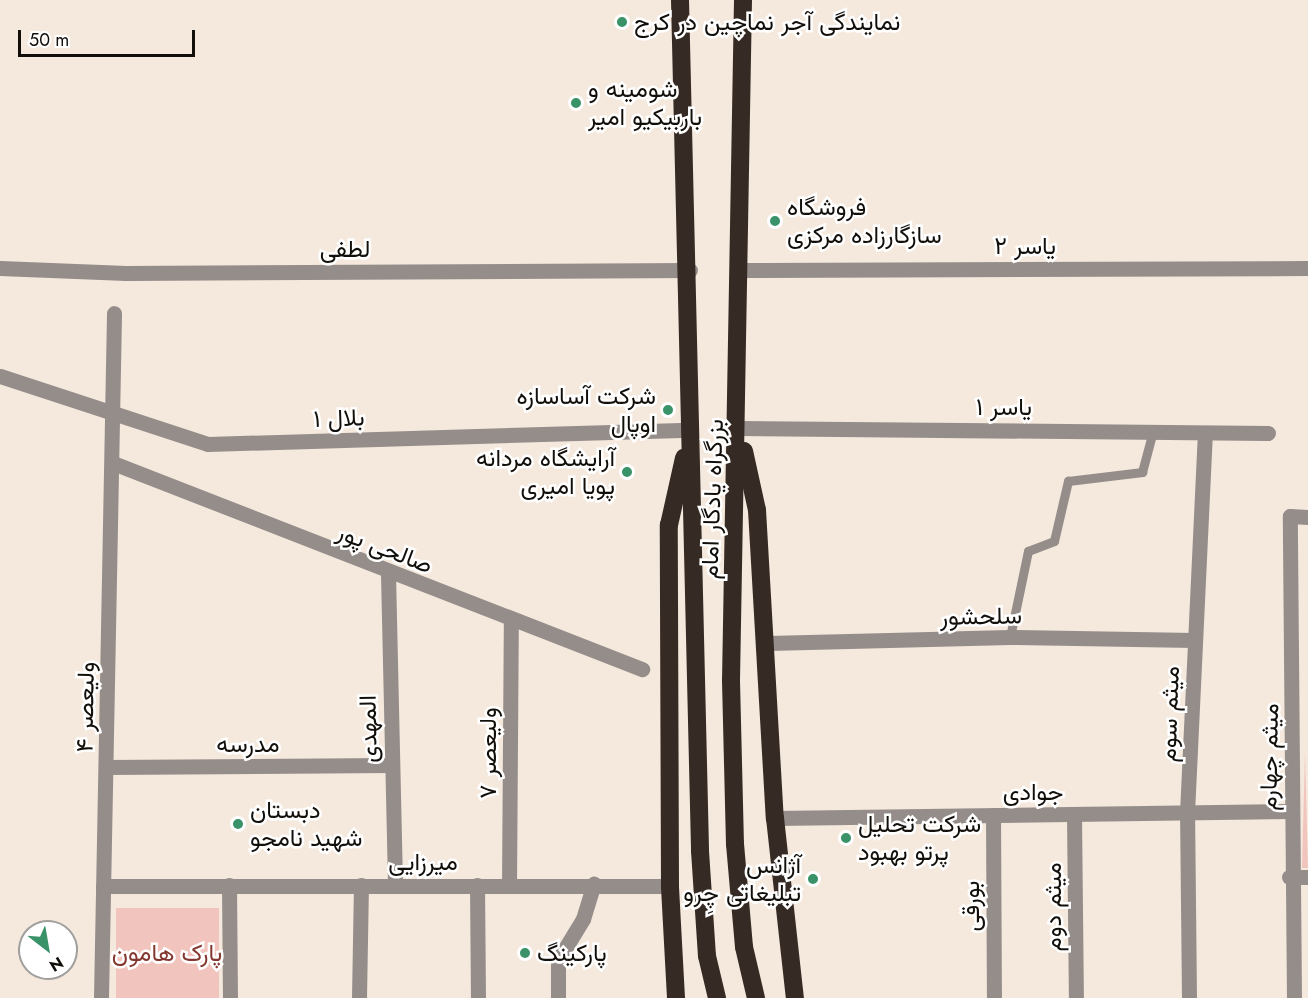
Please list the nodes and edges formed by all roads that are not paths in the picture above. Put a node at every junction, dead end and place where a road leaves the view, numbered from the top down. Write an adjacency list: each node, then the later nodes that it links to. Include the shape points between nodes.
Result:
1 (680, 0): 5 (highway, بزرگراه یادگار امام)
2 (743, 0): 6 (highway, بزرگراه یادگار امام)
3 (0, 268): 5 (street, لطفی, via 126,273)
4 (1308, 268): 6 (street, یاسر ۲)
5 (690, 270): 11 (highway, بزرگراه یادگار امام)
6 (741, 270): 10 (highway, بزرگراه یادگار امام)
7 (114, 313): 9 (street, ولیعصر ۴)
8 (0, 375): 9 (street, بلال ۱)
9 (114, 417): 11 (street, بلال ۱, via 208,444); 15 (street, ولیعصر ۴)
10 (740, 428): 12 (street, یاسر ۱); 21 (highway, via 757,510); 48 (highway, بزرگراه یادگار امام, via 731,681 735,844 744,947)
11 (690, 430): 40 (highway, via 669,525); 47 (highway, بزرگراه یادگار امام, via 700,851 707,956)
12 (1154, 431): 13 (street, یاسر ۱); 19 (lane, via 1142,472 1068,481 1054,541 1028,551)
13 (1205, 433): 14 (street, یاسر ۱); 20 (street, میثم سوم)
14 (1268, 433)
15 (112, 463): 17 (street, صالحی پور); 25 (street, ولیعصر ۴)
16 (1308, 517): 23 (street, میثم چهارم, via 1290,516)
17 (388, 574): 18 (street, صالحی پور); 24 (street, المهدی)
18 (511, 620): 22 (street, صالحی پور); 39 (street, ولیعصر ۷)
19 (1010, 637): 20 (street, سلحشور); 21 (street, سلحشور)
20 (1194, 640): 27 (street, میثم سوم)
21 (768, 643): 30 (highway)
22 (642, 669)
23 (1301, 740): 26 (street, میثم چهارم)
24 (391, 765): 25 (street, مدرسه); 33 (street, المهدی)
25 (106, 767): 38 (street, ولیعصر ۴)
26 (1291, 811): 27 (street, جوادی); 31 (street, میثم چهارم)
27 (1187, 813): 29 (street, جوادی); 52 (street, میثم سوم)
28 (993, 815): 29 (street, جوادی); 30 (street, جوادی); 50 (street, بورقی)
29 (1074, 815): 51 (street, میثم دوم)
30 (775, 818): 49 (highway)
31 (1289, 877): 32 (street); 53 (street, میثم چهارم)
32 (1308, 877)
33 (395, 884): 36 (street, میرزایی); 37 (street, میرزایی)
34 (594, 884): 39 (street, میرزایی); 40 (street, میرزایی); 45 (street, via 583,919 558,960)
35 (230, 885): 36 (street, میرزایی); 38 (street, میرزایی); 42 (street)
36 (362, 885): 43 (street)
37 (477, 885): 39 (street, میرزایی); 44 (street)
38 (103, 886): 41 (street, ولیعصر ۴)
39 (510, 886)
40 (670, 886): 46 (highway)
41 (101, 998)
42 (230, 998)
43 (359, 998)
44 (478, 998)
45 (558, 998)
46 (676, 998)
47 (717, 998)
48 (756, 998)
49 (795, 998)
50 (994, 998)
51 (1076, 998)
52 (1189, 998)
53 (1294, 998)

